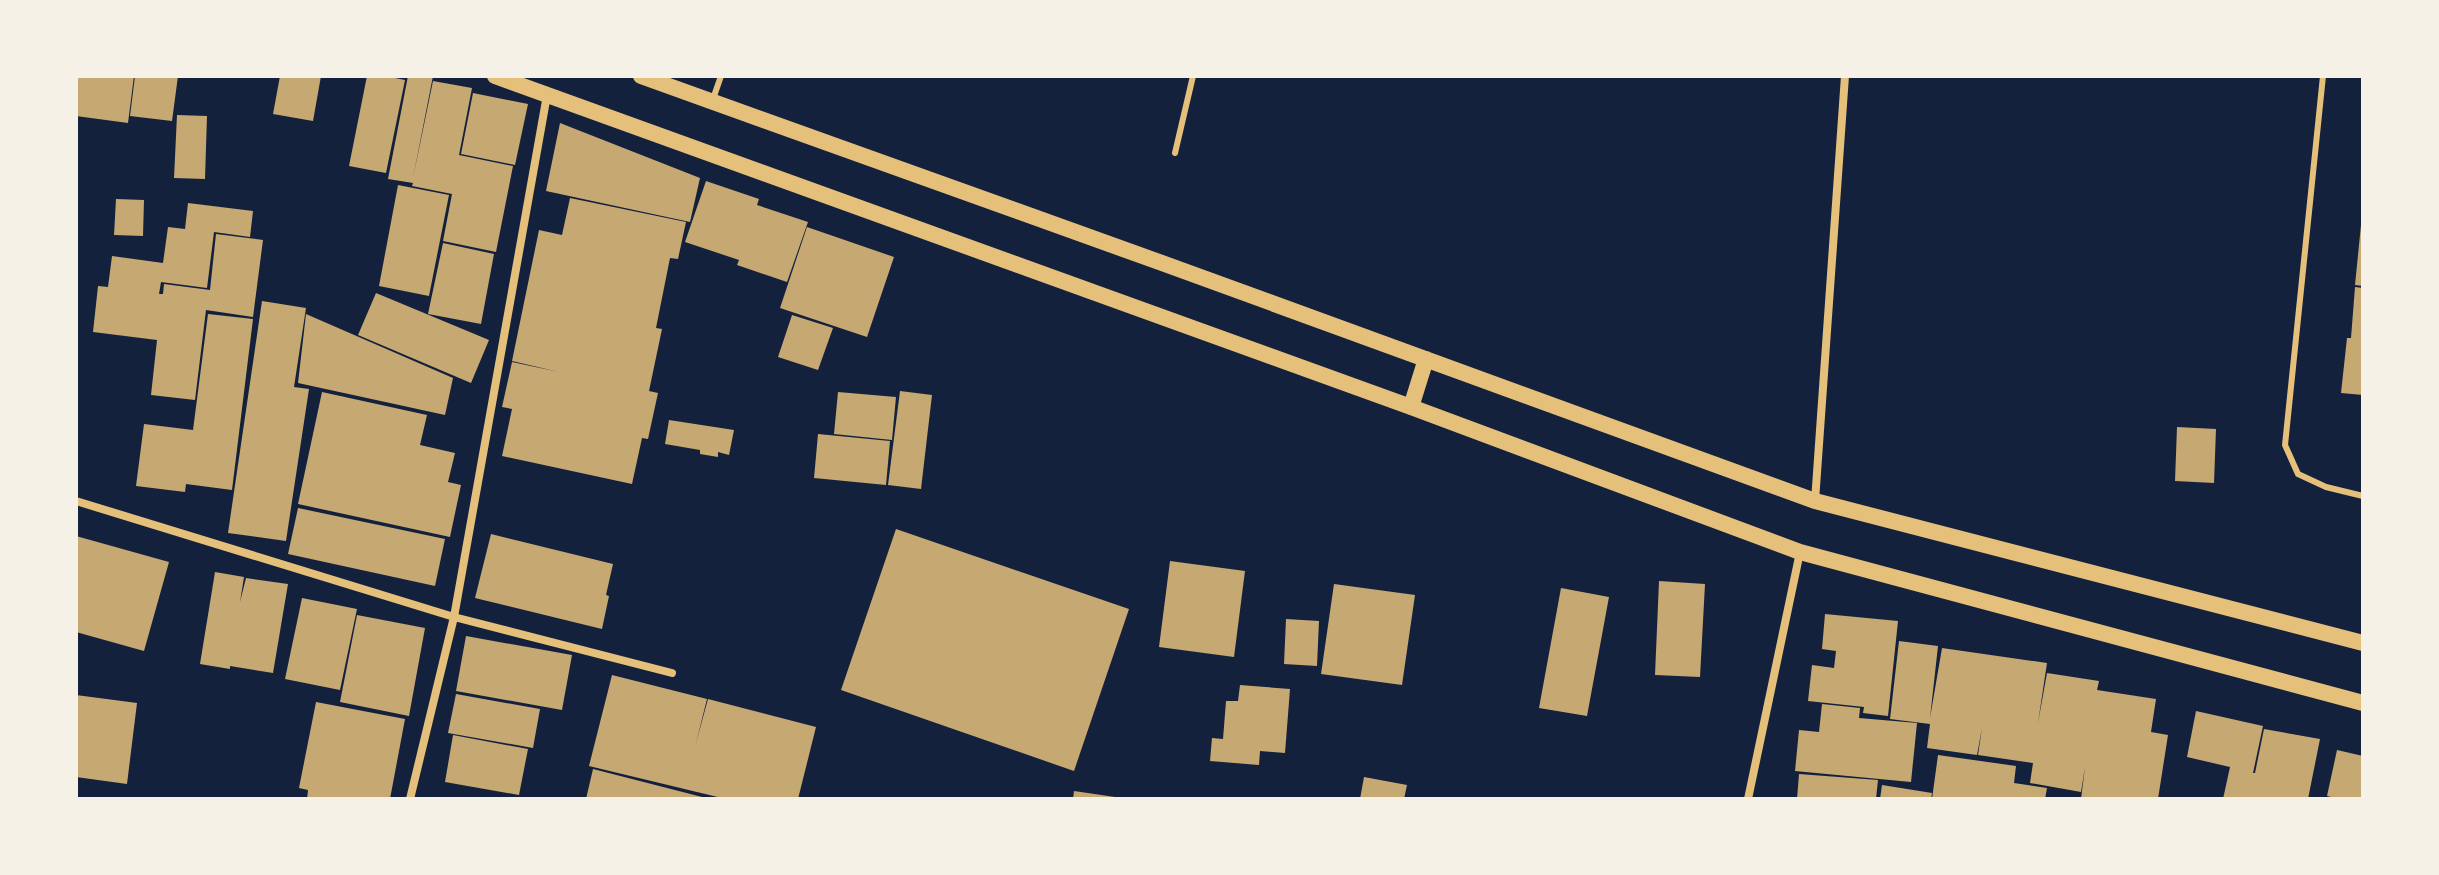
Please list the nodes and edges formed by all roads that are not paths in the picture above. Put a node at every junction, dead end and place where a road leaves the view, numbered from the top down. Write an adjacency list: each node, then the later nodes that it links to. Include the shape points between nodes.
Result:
1 (495, 76): 7 (main road)
2 (641, 76): 8 (main road)
3 (721, 76): 8 (lane)
4 (1193, 76): 9 (lane)
5 (1845, 76): 14 (street)
6 (2323, 76): 12 (lane, via 2285,445 2298,474)
7 (547, 95): 11 (main road); 16 (street)
8 (712, 103): 10 (main road)
9 (1175, 153)
10 (1426, 359): 11 (main road); 14 (main road)
11 (1411, 407): 15 (main road)
12 (2363, 496)
13 (76, 501): 16 (street)
14 (1815, 501): 17 (main road)
15 (1800, 552): 19 (main road); 21 (street)
16 (454, 617): 18 (street); 20 (street)
17 (2363, 643)
18 (672, 673)
19 (2363, 703)
20 (410, 799)
21 (1748, 799)

